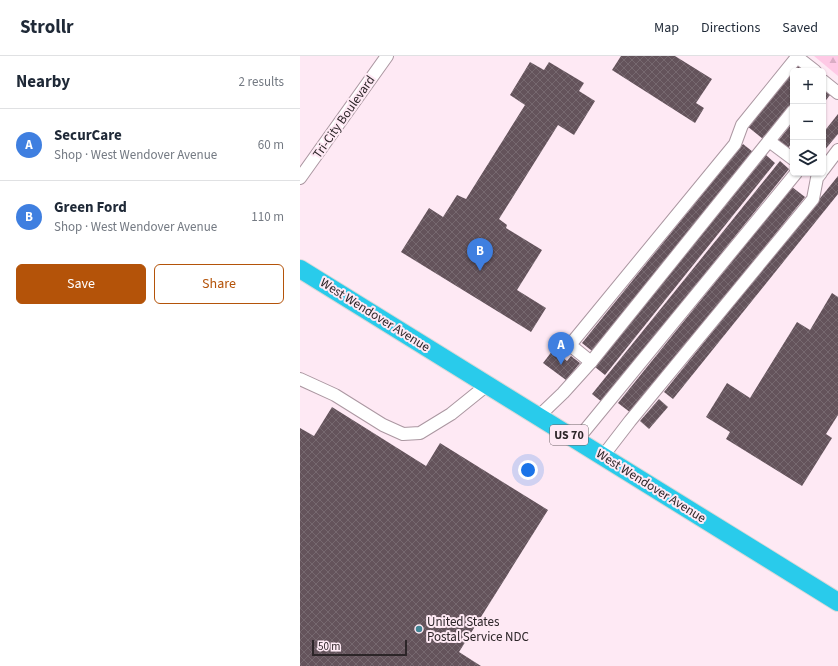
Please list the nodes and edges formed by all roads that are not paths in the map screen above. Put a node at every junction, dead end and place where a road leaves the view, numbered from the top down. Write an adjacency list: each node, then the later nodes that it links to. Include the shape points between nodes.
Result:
1 (387, 56): 12 (street, Tri-City Boulevard)
2 (811, 68): 14 (street, via 798,57 742,125 735,144 570,344)
3 (826, 83): 4 (street)
4 (838, 93)
5 (790, 115): 6 (street)
6 (769, 141): 8 (street); 14 (street)
7 (838, 150): 9 (street)
8 (790, 158)
9 (826, 164)
10 (794, 176): 18 (street)
11 (817, 176): 19 (street, via 813,200)
12 (300, 178)
13 (300, 269): 16 (highway, West Wendover Avenue / US 70)
14 (590, 362): 17 (street)
15 (300, 379): 16 (street, via 335,395 383,425 403,434 420,433 452,414)
16 (487, 385): 17 (highway, West Wendover Avenue / US 70)
17 (539, 416): 18 (highway, West Wendover Avenue / US 70)
18 (577, 440): 19 (highway, West Wendover Avenue / US 70)
19 (603, 456): 20 (highway, West Wendover Avenue / US 70)
20 (838, 602)

